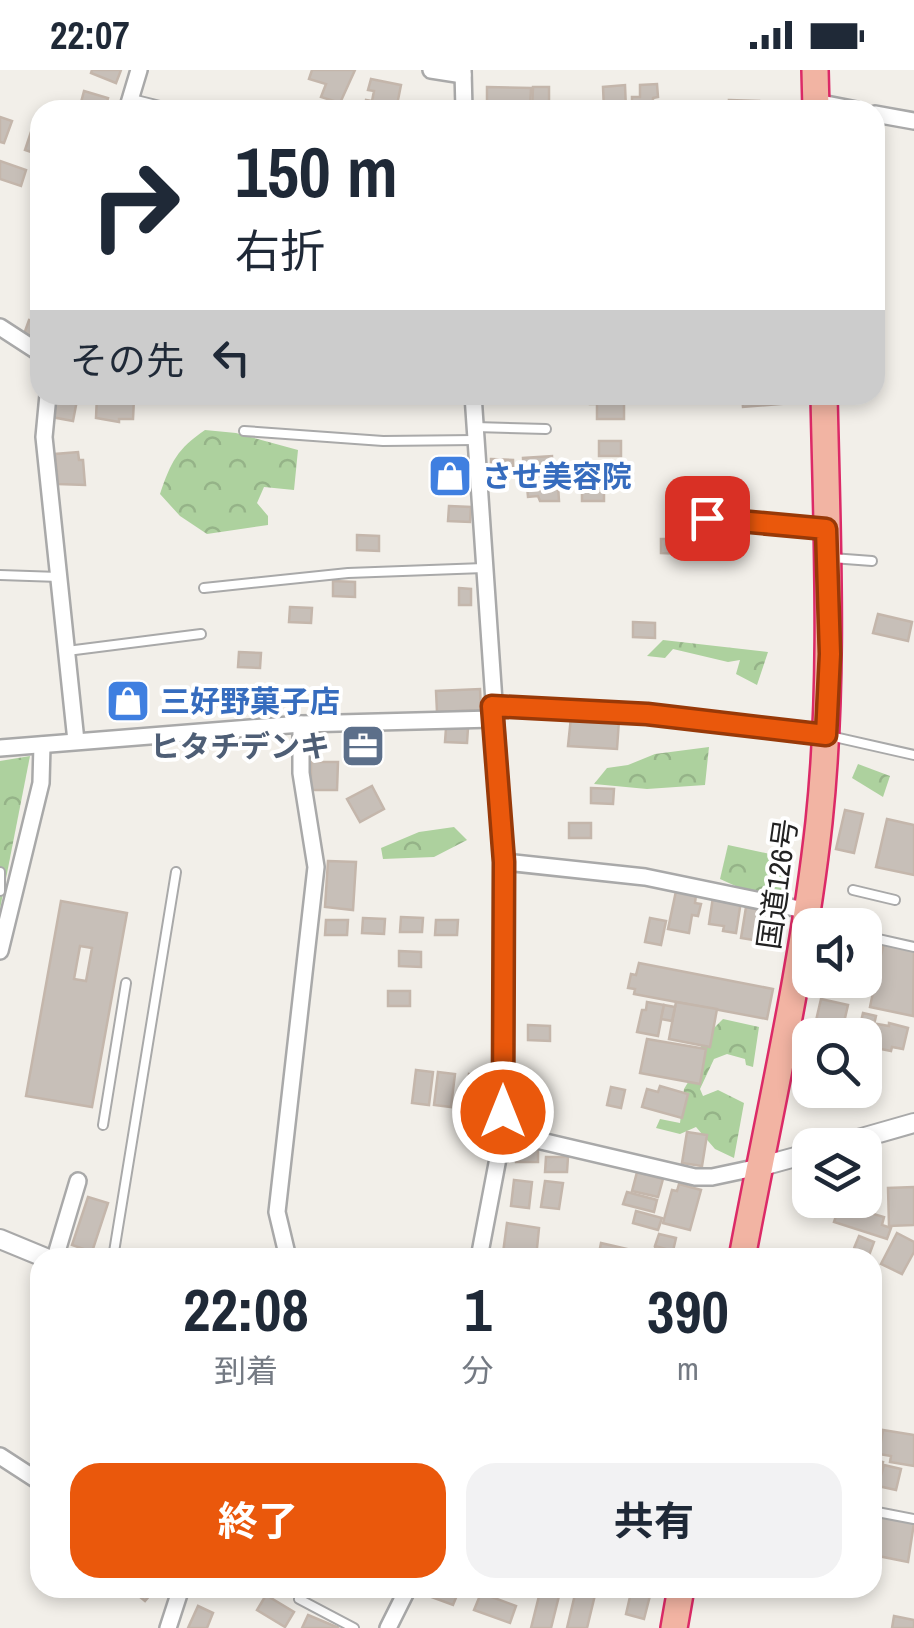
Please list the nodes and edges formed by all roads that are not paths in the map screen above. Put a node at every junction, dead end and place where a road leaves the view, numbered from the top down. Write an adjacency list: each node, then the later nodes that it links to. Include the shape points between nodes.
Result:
1 (139, 70): 5 (street)
2 (431, 70): 4 (street)
3 (815, 70): 7 (highway)
4 (463, 73): 6 (street)
5 (130, 100)
6 (464, 100)
7 (816, 100)
8 (885, 116): 9 (street)
9 (914, 121)
10 (0, 327): 11 (street)
11 (30, 346)
12 (47, 405): 24 (street, via 44,437)
13 (474, 405): 17 (street)
14 (824, 405): 19 (highway, 国道126号)
15 (546, 429): 17 (lane)
16 (244, 431): 17 (lane, via 383,441)
17 (475, 434): 22 (street)
18 (707, 518): 19 (lane)
19 (826, 529): 20 (highway, 国道126号)
20 (827, 558): 21 (lane); 30 (highway, 国道126号)
21 (872, 561)
22 (484, 568): 25 (lane); 28 (street)
23 (0, 575): 24 (lane)
24 (59, 577): 27 (street)
25 (204, 588)
26 (201, 634): 27 (lane)
27 (67, 651): 31 (street)
28 (492, 713): 29 (street); 30 (street, via 647,714); 35 (street)
29 (301, 724): 31 (street); 60 (street, via 301,773 316,867 278,1212)
30 (826, 735): 34 (lane); 41 (highway, 国道126号)
31 (76, 741): 32 (street)
32 (42, 744): 33 (street); 44 (street, via 41,783)
33 (0, 748)
34 (914, 754)
35 (504, 862): 42 (street, via 645,876); 52 (street)
36 (0, 872): 39 (lane)
37 (176, 872): 51 (lane)
38 (853, 890): 40 (lane)
39 (0, 891)
40 (896, 900)
41 (811, 908)
42 (792, 915)
43 (882, 940): 45 (lane)
44 (1, 942)
45 (914, 947)
46 (126, 983): 49 (lane)
47 (794, 998): 55 (highway, 国道126号)
48 (914, 1123): 53 (street)
49 (102, 1124)
50 (124, 1128): 51 (lane)
51 (135, 1129): 59 (lane)
52 (503, 1132): 55 (street, via 694,1177); 61 (street)
53 (882, 1132)
54 (792, 1158): 55 (street)
55 (759, 1167): 62 (highway, 国道126号)
56 (78, 1181): 58 (street)
57 (0, 1240): 63 (street)
58 (57, 1248)
59 (114, 1248)
60 (286, 1248)
61 (481, 1248)
62 (744, 1248)
63 (30, 1252)
64 (0, 1456): 65 (street)
65 (30, 1476)
66 (882, 1514): 67 (lane)
67 (914, 1519)
68 (178, 1598): 72 (street)
69 (299, 1598): 73 (lane)
70 (403, 1598): 74 (street)
71 (679, 1598): 75 (highway)
72 (168, 1628)
73 (354, 1628)
74 (388, 1628)
75 (674, 1628)

